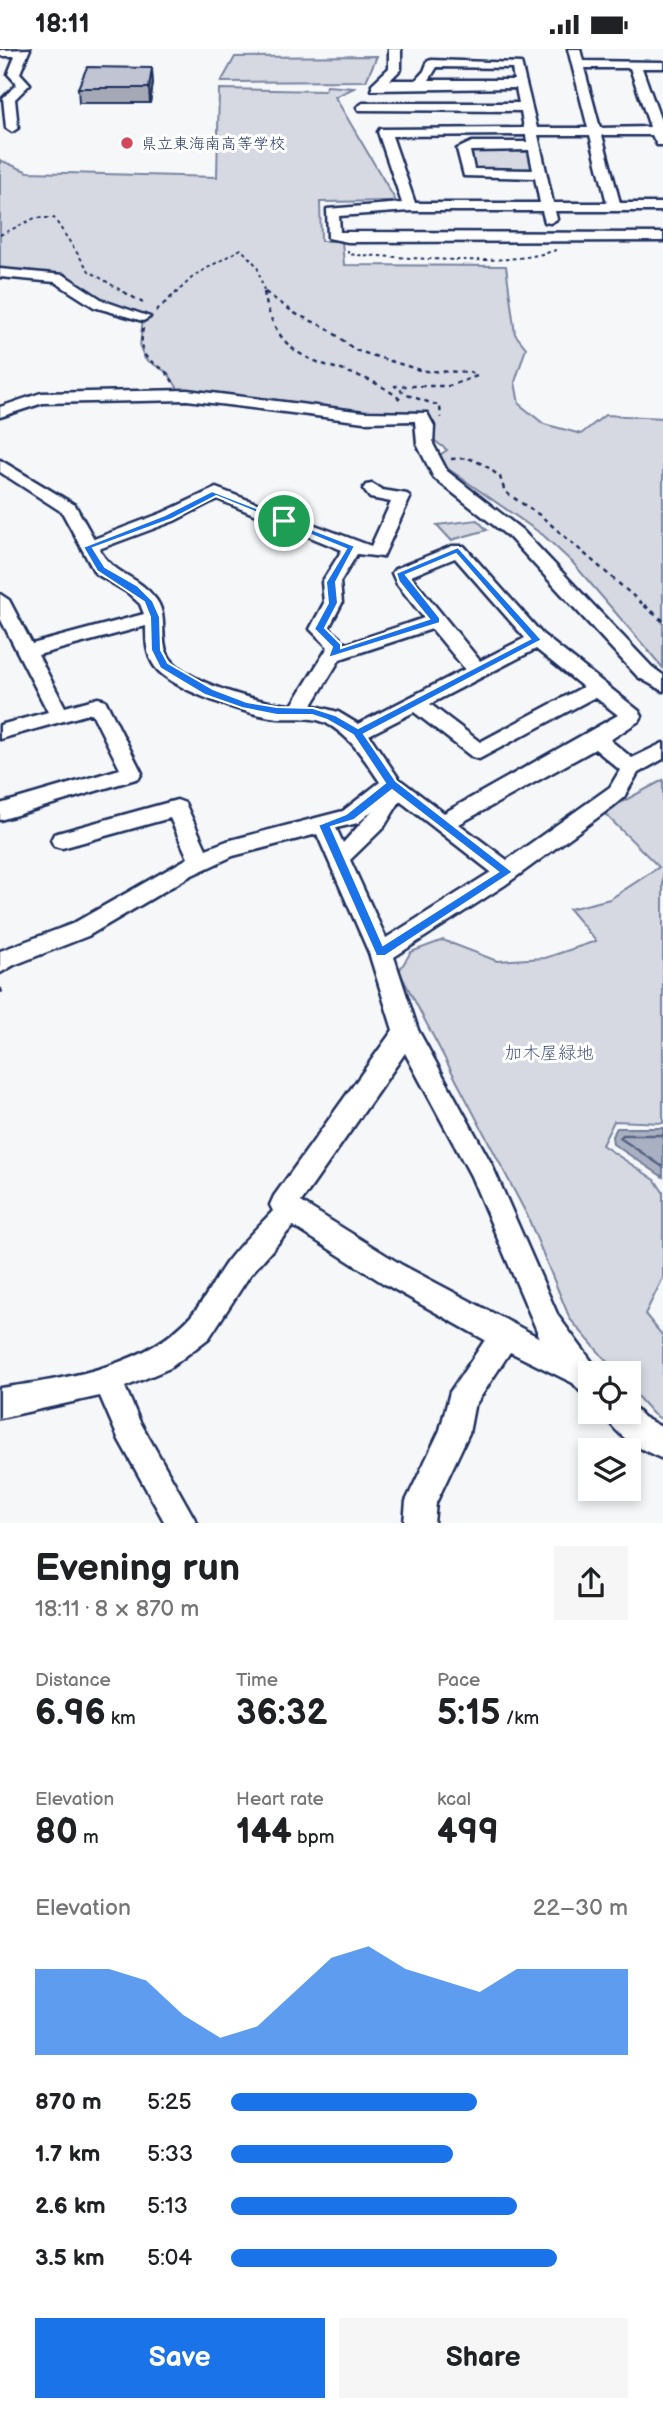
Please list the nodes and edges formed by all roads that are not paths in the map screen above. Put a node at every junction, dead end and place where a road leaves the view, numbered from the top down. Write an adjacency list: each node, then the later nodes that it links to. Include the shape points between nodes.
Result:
1 (395, 49): 8 (street, via 395,69)
2 (574, 49): 5 (street)
3 (22, 51): 4 (street); 15 (street, via 14,74 24,84 9,98)
4 (0, 53)
5 (578, 64): 6 (street); 17 (street)
6 (635, 65): 7 (street); 11 (street)
7 (663, 65)
8 (380, 84): 9 (street); 13 (street, via 363,98)
9 (419, 84): 10 (street); 10 (street, via 432,63 511,63 517,65)
10 (522, 84): 14 (street)
11 (648, 106): 12 (street); 18 (street)
12 (663, 106)
13 (363, 107): 14 (street); 19 (street)
14 (528, 107): 16 (street)
15 (12, 128)
16 (532, 131): 17 (street); 19 (street); 20 (street)
17 (594, 131): 18 (street); 25 (street)
18 (660, 131): 21 (street)
19 (384, 132): 23 (street)
20 (535, 146): 22 (street); 22 (street, via 463,149 469,173)
21 (663, 146)
22 (540, 174): 24 (street)
23 (410, 207): 24 (street); 28 (street, via 335,210 333,235)
24 (547, 207): 25 (street); 28 (street)
25 (614, 207): 26 (street)
26 (663, 207)
27 (663, 237): 28 (street)
28 (553, 238)
29 (0, 273): 30 (street, via 59,278 99,304)
30 (143, 317)
31 (0, 412): 43 (street, via 41,398 182,395 364,417 421,416 429,452 440,474 516,534 645,672)
32 (0, 465): 34 (street, via 69,509)
33 (372, 489): 35 (street, via 376,494 401,498 377,553)
34 (88, 547): 35 (street, via 216,493); 37 (street, via 101,569 148,601)
35 (352, 548): 41 (street, via 331,582 333,603 319,629 338,646)
36 (1, 602): 40 (street)
37 (155, 617): 40 (street); 46 (street, via 156,650 164,665 209,692 246,705)
38 (436, 621): 39 (street, via 401,573 458,550); 41 (street); 42 (street)
39 (537, 640): 42 (street); 44 (street)
40 (27, 652): 47 (street)
41 (332, 655): 46 (street)
42 (477, 671): 45 (street)
43 (663, 684)
44 (598, 687): 45 (street, via 479,752); 50 (street, via 632,716)
45 (415, 703): 49 (street)
46 (298, 711): 49 (street, via 331,717)
47 (60, 716): 48 (street); 54 (street, via 98,705 132,773)
48 (0, 732)
49 (357, 733): 53 (street)
50 (596, 739): 52 (street); 55 (street)
51 (663, 750): 52 (street)
52 (631, 768): 60 (street, via 617,792)
53 (392, 784): 55 (street); 56 (street, via 350,817); 58 (street, via 393,796 386,808)
54 (0, 813)
55 (445, 822): 60 (street)
56 (324, 825): 59 (street, via 227,849); 61 (street)
57 (62, 841): 59 (street, via 177,808)
58 (346, 853)
59 (200, 861): 62 (street, via 80,930)
60 (507, 872): 61 (street)
61 (381, 953): 63 (street)
62 (0, 964)
63 (406, 1032): 64 (street, via 283,1205); 66 (street, via 482,1171 548,1326)
64 (291, 1210): 65 (street, via 369,1262); 68 (street, via 241,1265 198,1329 175,1347)
65 (504, 1336): 67 (street); 73 (street, via 460,1402 454,1433 422,1501)
66 (578, 1366)
67 (578, 1373)
68 (107, 1379): 69 (street, via 60,1395); 72 (street, via 129,1430)
69 (0, 1403)
70 (630, 1424): 71 (street)
71 (663, 1444)
72 (181, 1523)
73 (419, 1523)

